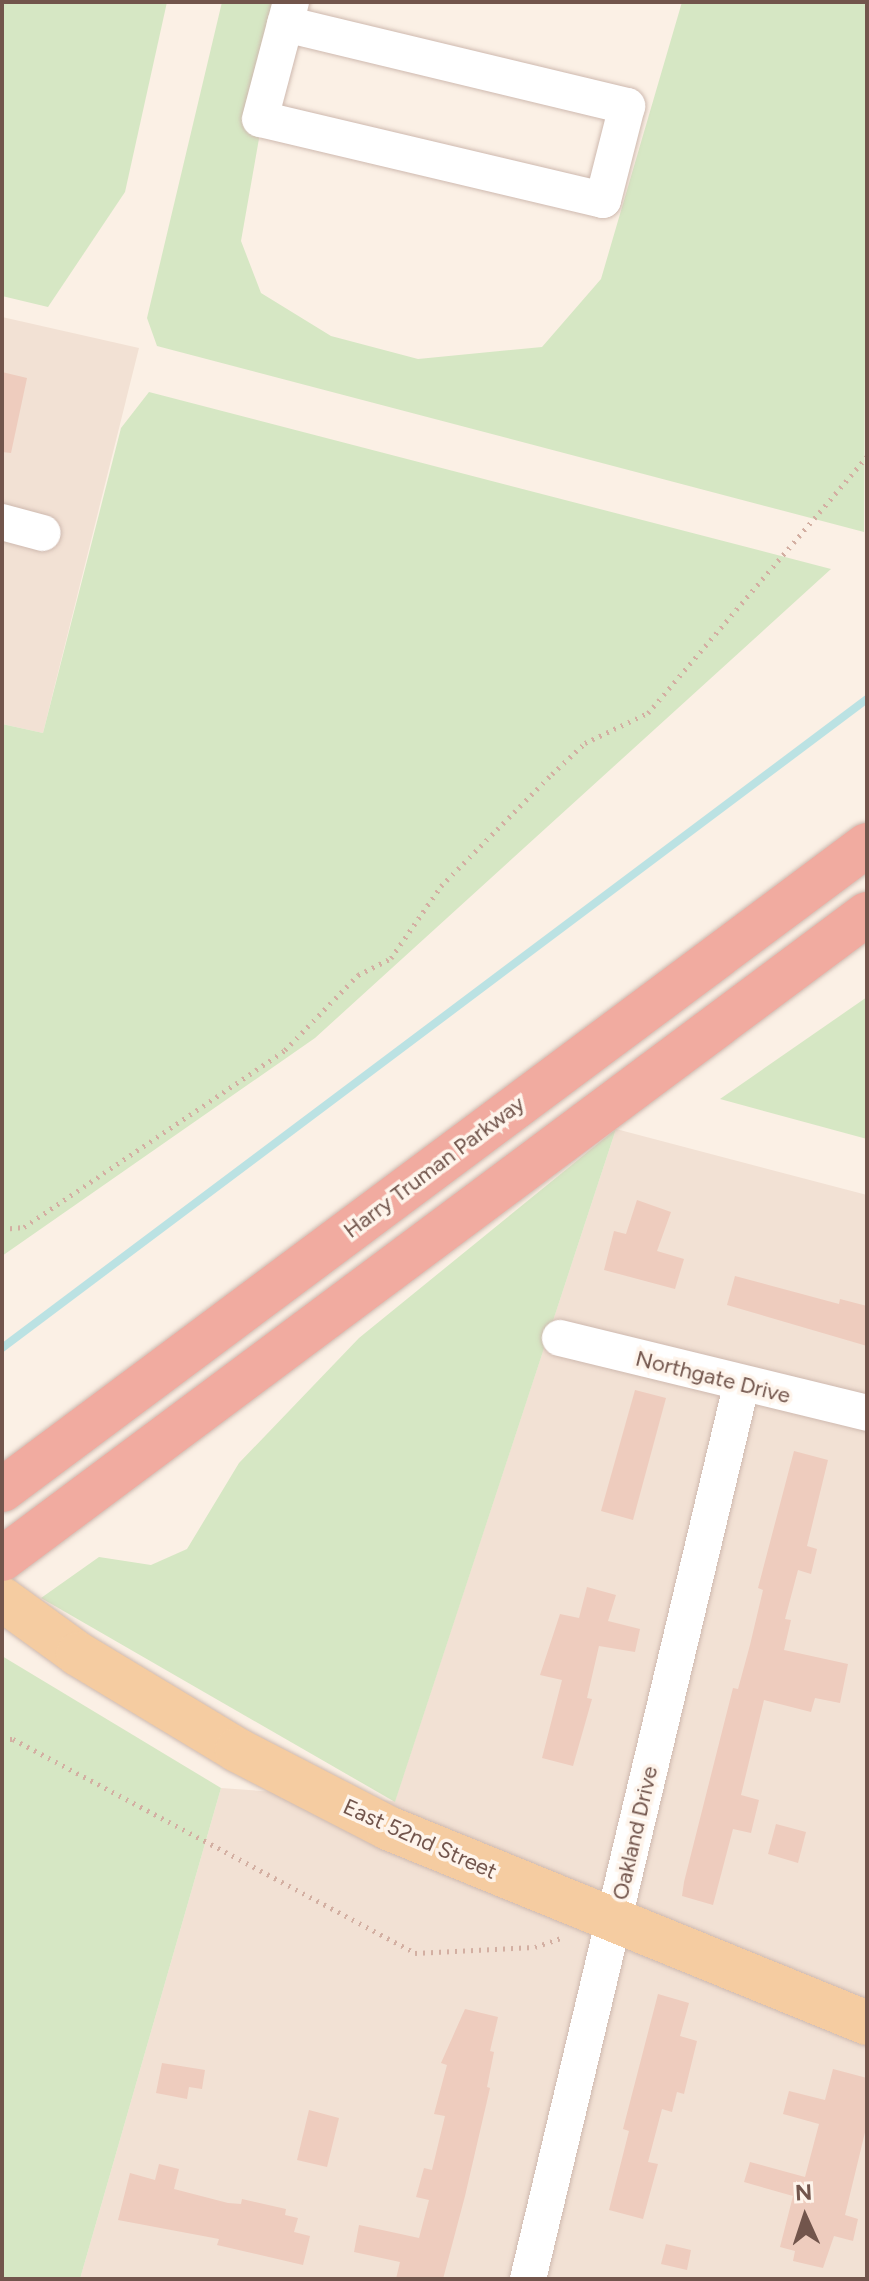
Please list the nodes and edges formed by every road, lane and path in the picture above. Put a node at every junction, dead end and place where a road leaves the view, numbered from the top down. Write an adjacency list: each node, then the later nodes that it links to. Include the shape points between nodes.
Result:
1 (288, 13): 1 (street, via 627,106 603,200 260,119)
2 (867, 457): 9 (path, via 805,536 648,713 585,743 552,774 441,886 391,958 358,975 285,1050 24,1227)
3 (2, 522): 4 (street)
4 (43, 533)
5 (867, 824): 8 (highway)
6 (867, 845): 8 (highway, Harry Truman Parkway)
7 (867, 914): 14 (highway)
8 (432, 1169): 13 (highway, Harry Truman Parkway)
9 (2, 1229)
10 (560, 1338): 11 (street, Northgate Drive)
11 (741, 1386): 12 (street, Northgate Drive); 17 (street, Oakland Drive)
12 (867, 1413)
13 (2, 1490)
14 (2, 1559)
15 (2, 1599): 17 (main road, East 52nd Street, via 78,1654 237,1750 388,1828)
16 (2, 1739): 18 (path, via 13,1739 415,1953 535,1947)
17 (614, 1922): 19 (main road, East 52nd Street); 20 (street, Oakland Drive)
18 (569, 1936)
19 (867, 2023)
20 (528, 2279)

